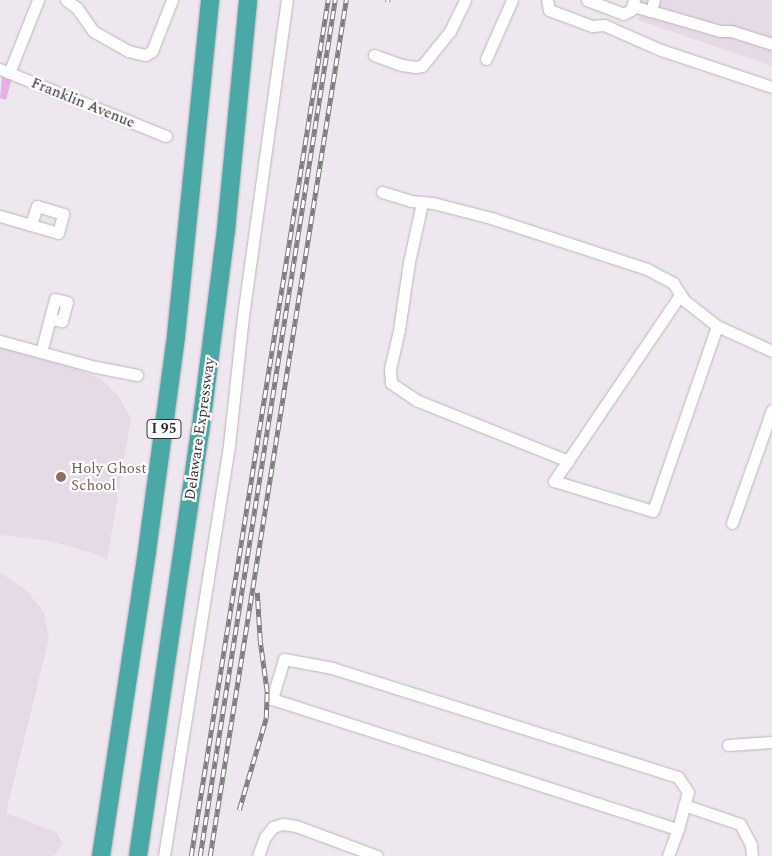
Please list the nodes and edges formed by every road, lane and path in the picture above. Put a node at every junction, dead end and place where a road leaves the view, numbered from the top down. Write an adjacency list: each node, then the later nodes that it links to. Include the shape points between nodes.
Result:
1 (38, 0): 20 (street)
2 (172, 0): 11 (street, via 152,52 146,55 128,51 94,31)
3 (210, 0): 41 (highway, I 95, via 176,336)
4 (248, 0): 18 (highway, Delaware Expressway / I 95)
5 (257, 0): 18 (highway)
6 (287, 0): 43 (street, via 238,352 229,445)
7 (465, 0): 17 (street, via 450,31 422,66 402,65)
8 (512, 0): 19 (street)
9 (587, 0): 14 (street)
10 (547, 1): 15 (street, via 549,10 592,26 604,25)
11 (73, 2)
12 (633, 3): 13 (street); 14 (street, via 627,13)
13 (653, 6): 16 (street, via 720,31 731,30)
14 (619, 14): 15 (street)
15 (615, 30): 21 (street, via 661,50)
16 (772, 44)
17 (374, 54)
18 (243, 56): 42 (highway, Delaware Expressway / I 95, via 226,230 200,433)
19 (486, 59)
20 (5, 71): 22 (street, Franklin Avenue)
21 (772, 87)
22 (166, 136)
23 (382, 192): 24 (street)
24 (422, 203): 27 (street, via 491,218 647,269 673,283); 35 (street, via 390,369 391,383 418,401)
25 (0, 216): 26 (street)
26 (31, 225)
27 (680, 294): 29 (street); 35 (street)
28 (50, 318): 32 (street)
29 (717, 326): 31 (street); 35 (street, via 653,510 554,481)
30 (0, 341): 32 (street)
31 (772, 351)
32 (41, 352): 33 (street)
33 (137, 375)
34 (772, 410): 36 (street)
35 (568, 461)
36 (732, 523)
37 (772, 742): 38 (street)
38 (728, 745)
39 (684, 805): 40 (street); 40 (street, via 688,792 678,778 333,668 284,660 272,699); 47 (street, via 740,824 751,845)
40 (678, 829): 46 (street)
41 (101, 856)
42 (138, 856)
43 (164, 856)
44 (258, 856): 45 (street, via 265,837 273,827 283,824)
45 (377, 856)
46 (668, 856)
47 (752, 856)

